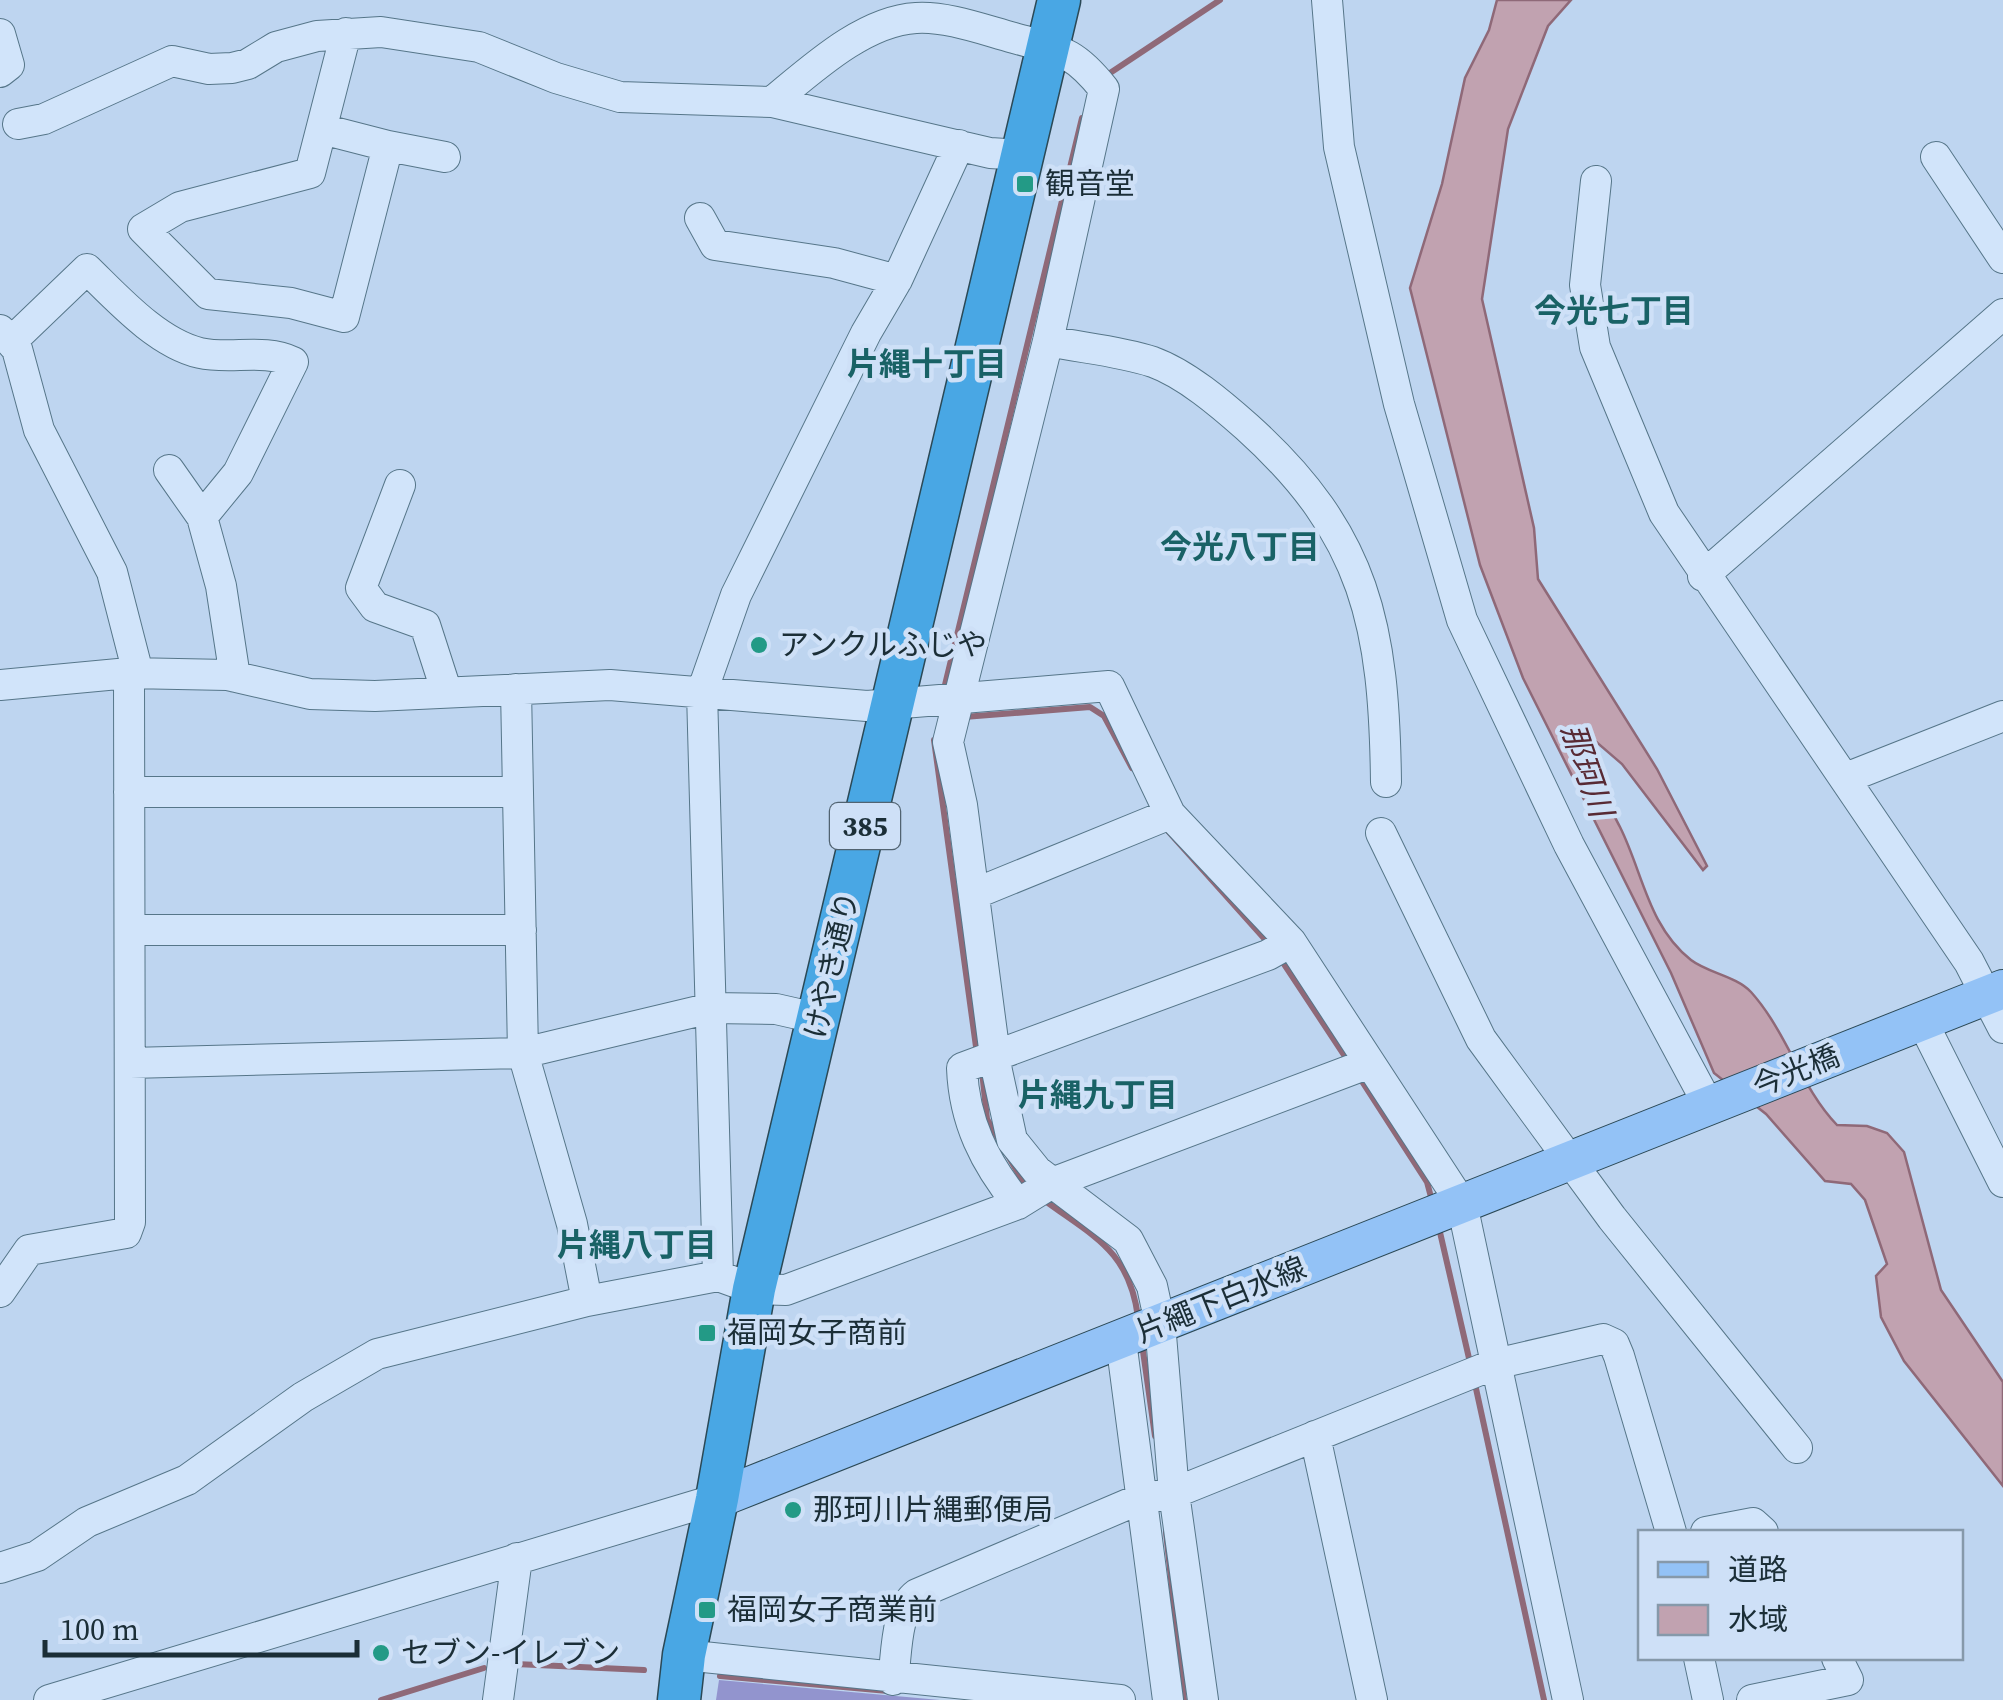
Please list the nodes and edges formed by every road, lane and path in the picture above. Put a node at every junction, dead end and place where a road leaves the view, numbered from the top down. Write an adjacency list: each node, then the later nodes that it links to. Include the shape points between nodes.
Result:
1 (1058, 0): 5 (highway, けやき通り / 385)
2 (1327, 0): 52 (street, via 1339,148 1398,404 1462,620 1569,845)
3 (346, 33): 7 (street, via 480,47 620,97); 8 (street, via 276,47 232,68 172,60); 9 (street)
4 (0, 34): 6 (street, via 10,66)
5 (1064, 54): 7 (street, via 928,18 898,20 827,58); 12 (highway, けやき通り / 385); 21 (street, via 1104,89)
6 (0, 72)
7 (772, 102): 10 (street)
8 (18, 124)
9 (322, 129): 11 (street); 11 (street, via 310,173 180,208 143,229 208,294 344,316)
10 (959, 145): 12 (street); 18 (street)
11 (388, 146): 14 (street)
12 (1022, 155): 32 (highway, けやき通り / 385)
13 (1936, 157): 17 (street)
14 (444, 158)
15 (1596, 182): 25 (street, via 1585,284 1595,347 1664,514)
16 (700, 218): 18 (street, via 715,245)
17 (2003, 258)
18 (898, 280): 31 (street, via 742,583)
19 (2003, 314): 25 (street)
20 (6, 335): 24 (street, via 86,268 184,348 293,362 238,474); 26 (street, via 39,430 118,589)
21 (1048, 341): 32 (street); 35 (street, via 1156,363 1227,410 1320,506 1343,540 1375,624)
22 (169, 470): 24 (street)
23 (400, 484): 29 (street, via 361,588 375,607 425,624)
24 (202, 516): 27 (street)
25 (1704, 576): 34 (street)
26 (133, 673): 27 (street); 28 (street); 36 (street)
27 (235, 677): 29 (street, via 310,694)
28 (0, 684)
29 (446, 690): 30 (street)
30 (516, 690): 31 (street, via 610,685); 37 (street)
31 (702, 692): 32 (street); 45 (street)
32 (928, 702): 38 (street, via 1110,686); 40 (street, via 948,742); 46 (highway, けやき通り / 385)
33 (2003, 716): 34 (street)
34 (1846, 778): 44 (street)
35 (1386, 782)
36 (129, 792): 37 (street); 41 (street)
37 (518, 792): 42 (street)
38 (1170, 814): 40 (street); 43 (street)
39 (1380, 833): 53 (street, via 1481,1039)
40 (974, 894): 49 (street)
41 (130, 930): 42 (street); 50 (street)
42 (521, 930): 48 (street)
43 (1291, 942): 49 (street); 51 (street)
44 (1997, 1004): 47 (main road)
45 (711, 1008): 46 (street, via 776,1008); 48 (street); 58 (street)
46 (820, 1019): 58 (highway, けやき通り / 385)
47 (1922, 1021): 52 (main road, 今光橋); 55 (street)
48 (524, 1053): 50 (street); 60 (street, via 572,1224)
49 (996, 1058): 54 (street, via 1012,1140); 56 (street, via 962,1068 962,1090 980,1150)
50 (130, 1063): 59 (street, via 126,1232 29,1250)
51 (1368, 1064): 54 (street); 57 (street)
52 (1717, 1102): 53 (main road, 片繩下白水線)
53 (1570, 1160): 57 (main road, 片繩下白水線); 65 (street)
54 (1052, 1182): 56 (street); 61 (street, via 1128,1240 1147,1273)
55 (2003, 1182)
56 (1018, 1204): 58 (street, via 786,1290)
57 (1462, 1204): 61 (main road, 片繩下白水線); 63 (street)
58 (736, 1282): 60 (street); 67 (highway, けやき通り / 385)
59 (0, 1292)
60 (586, 1301): 73 (street, via 377,1354 303,1396 187,1480)
61 (1160, 1323): 62 (main road, 片繩下白水線); 66 (street)
62 (1122, 1340): 67 (main road, 片繩下白水線); 68 (street)
63 (1495, 1364): 64 (street); 69 (street, via 1603,1339 1614,1344); 85 (street)
64 (1315, 1436): 66 (street); 84 (street)
65 (1797, 1448)
66 (1174, 1493): 68 (street); 83 (street)
67 (718, 1499): 72 (street); 74 (highway, けやき通り / 385)
68 (1140, 1499): 77 (street, via 907,1601); 82 (street)
69 (1671, 1530)
70 (1717, 1530): 71 (street, via 1754,1523)
71 (1760, 1530)
72 (517, 1558): 78 (street); 79 (street)
73 (0, 1568)
74 (684, 1654): 77 (street); 80 (highway, けやき通り / 385)
75 (1699, 1660): 86 (street)
76 (1847, 1679): 87 (street)
77 (894, 1680): 81 (street)
78 (49, 1700)
79 (498, 1700)
80 (679, 1700)
81 (1120, 1700)
82 (1168, 1700)
83 (1204, 1700)
84 (1372, 1700)
85 (1568, 1700)
86 (1708, 1700)
87 (1752, 1700)

